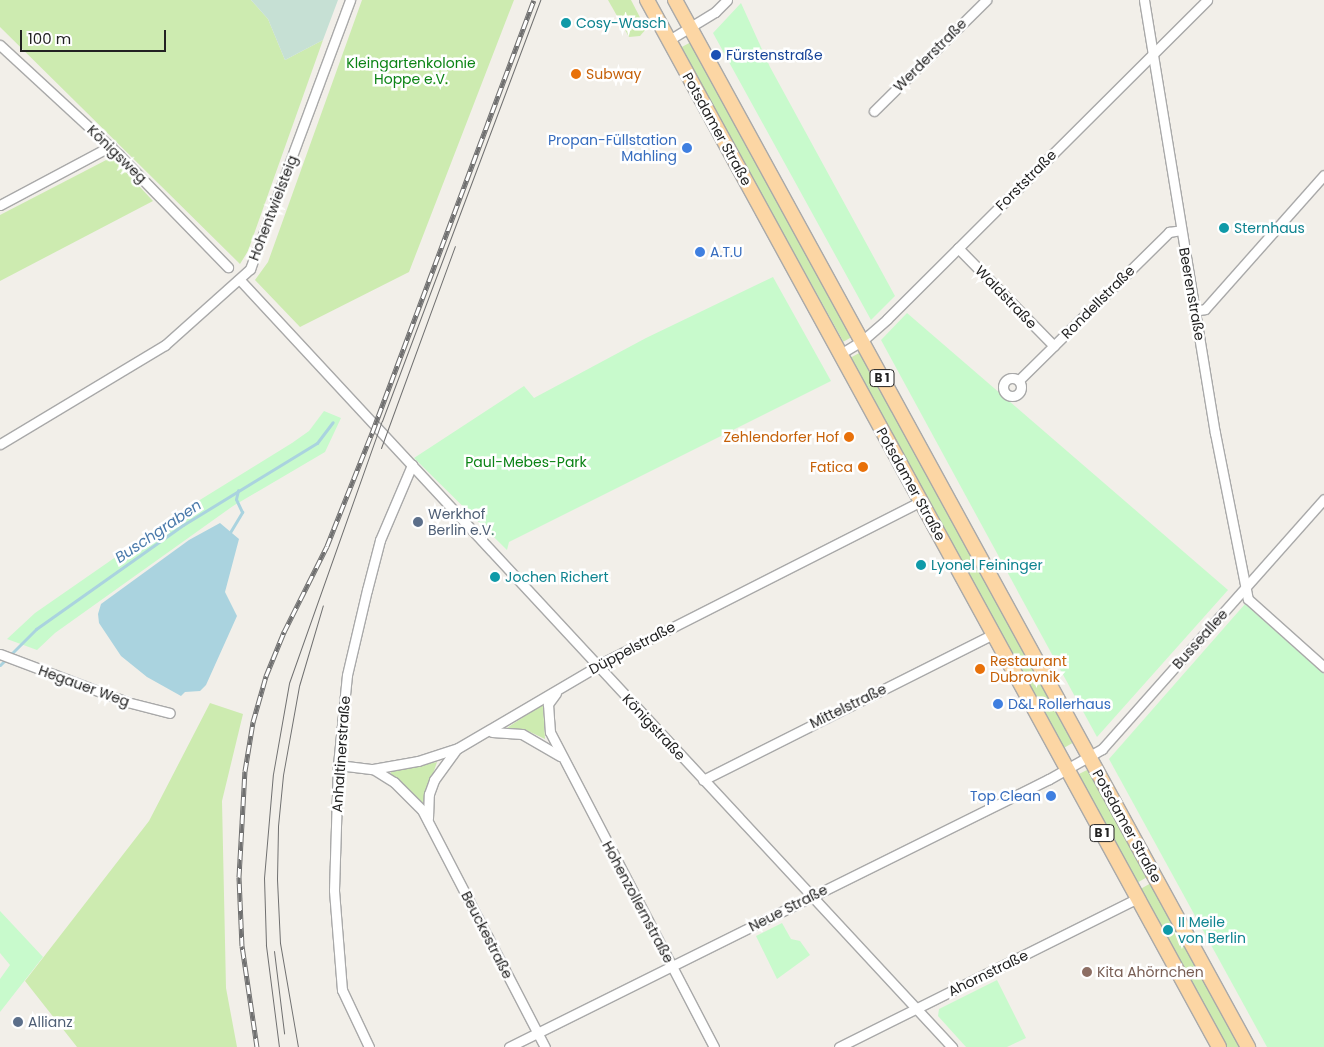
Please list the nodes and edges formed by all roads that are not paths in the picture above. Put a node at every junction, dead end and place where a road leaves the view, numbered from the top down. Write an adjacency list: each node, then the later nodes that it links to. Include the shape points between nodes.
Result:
1 (350, 0): 19 (street, Hohentwielsteig, via 256,255)
2 (647, 0): 9 (main road, Potsdamer Straße / B 1)
3 (675, 0): 8 (main road, Potsdamer Straße / B 1)
4 (727, 0): 8 (street)
5 (986, 0): 12 (street, Werderstraße)
6 (1144, 0): 11 (street, Beerenstraße)
7 (1206, 0): 11 (street, Forststraße)
8 (691, 29): 9 (street); 21 (main road, Potsdamer Straße / B 1)
9 (669, 40): 23 (main road, Potsdamer Straße / B 1)
10 (0, 46): 13 (street, Königsweg)
11 (1153, 55): 16 (street, Beerenstraße); 17 (street, Forststraße)
12 (874, 111)
13 (111, 146): 15 (street); 18 (street, Königsweg)
14 (1324, 175): 20 (street, via 1205,309)
15 (0, 205)
16 (1181, 230): 20 (street, Beerenstraße); 22 (street, Rondellstraße, via 1170,232)
17 (958, 248): 21 (street, Forststraße); 22 (street, Waldstraße)
18 (228, 267)
19 (240, 280): 25 (street, Hohentwielsteig, via 166,345 104,385); 26 (street, Königstraße)
20 (1194, 311): 29 (street, Beerenstraße, via 1224,486)
21 (862, 341): 23 (street, Forststraße); 38 (main road, Potsdamer Straße / B 1)
22 (1054, 346): 24 (street, Rondellstraße)
23 (840, 354): 28 (main road, Potsdamer Straße / B 1)
24 (1019, 380)
25 (0, 444)
26 (412, 465): 32 (street, Königstraße); 40 (street, Anhaltinerstraße, via 380,540 367,590 347,675)
27 (1324, 498): 29 (street, Busseallee)
28 (921, 501): 30 (main road, Potsdamer Straße / B 1); 32 (street, Düppelstraße)
29 (1246, 586): 33 (street, Beerenstraße, via 1248,599); 38 (street, Busseallee, via 1102,749)
30 (993, 634): 42 (main road, Potsdamer Straße / B 1); 43 (street, Mittelstraße)
31 (0, 654): 35 (street, Hegauer Weg, via 127,702)
32 (597, 666): 34 (street, Düppelstraße); 43 (street, Königstraße)
33 (1324, 666)
34 (557, 690): 36 (street, Düppelstraße); 39 (street, Hohenzollernstraße, via 548,704 547,718)
35 (170, 713)
36 (489, 732): 37 (street, Düppelstraße); 39 (street, via 522,734)
37 (458, 748): 41 (street, Düppelstraße, via 418,761); 44 (street, Beuckestraße, via 434,780 427,808)
38 (1089, 756): 42 (street, Busseallee); 57 (main road, Potsdamer Straße / B 1)
39 (562, 757): 47 (street, Hohenzollernstraße)
40 (338, 765): 41 (street, Düppelstraße); 50 (street, Anhaltinerstraße, via 334,890 342,990)
41 (373, 769): 44 (street, Beuckestraße, via 410,796)
42 (1067, 769): 45 (street, Neue Straße); 46 (main road, Potsdamer Straße / B 1)
43 (703, 780): 45 (street, Königstraße)
44 (429, 823): 49 (street, Beuckestraße)
45 (812, 896): 47 (street, Neue Straße); 48 (street, Königstraße)
46 (1138, 898): 48 (street, Ahornstraße); 56 (main road, Potsdamer Straße / B 1)
47 (672, 966): 49 (street, Neue Straße); 53 (street, Hohenzollernstraße)
48 (916, 1008): 54 (street, Ahornstraße); 55 (street, Königstraße)
49 (537, 1033): 51 (street, Neue Straße); 52 (street, Beuckestraße)
50 (370, 1047)
51 (509, 1047)
52 (544, 1047)
53 (714, 1047)
54 (839, 1047)
55 (952, 1047)
56 (1219, 1047)
57 (1248, 1047)

